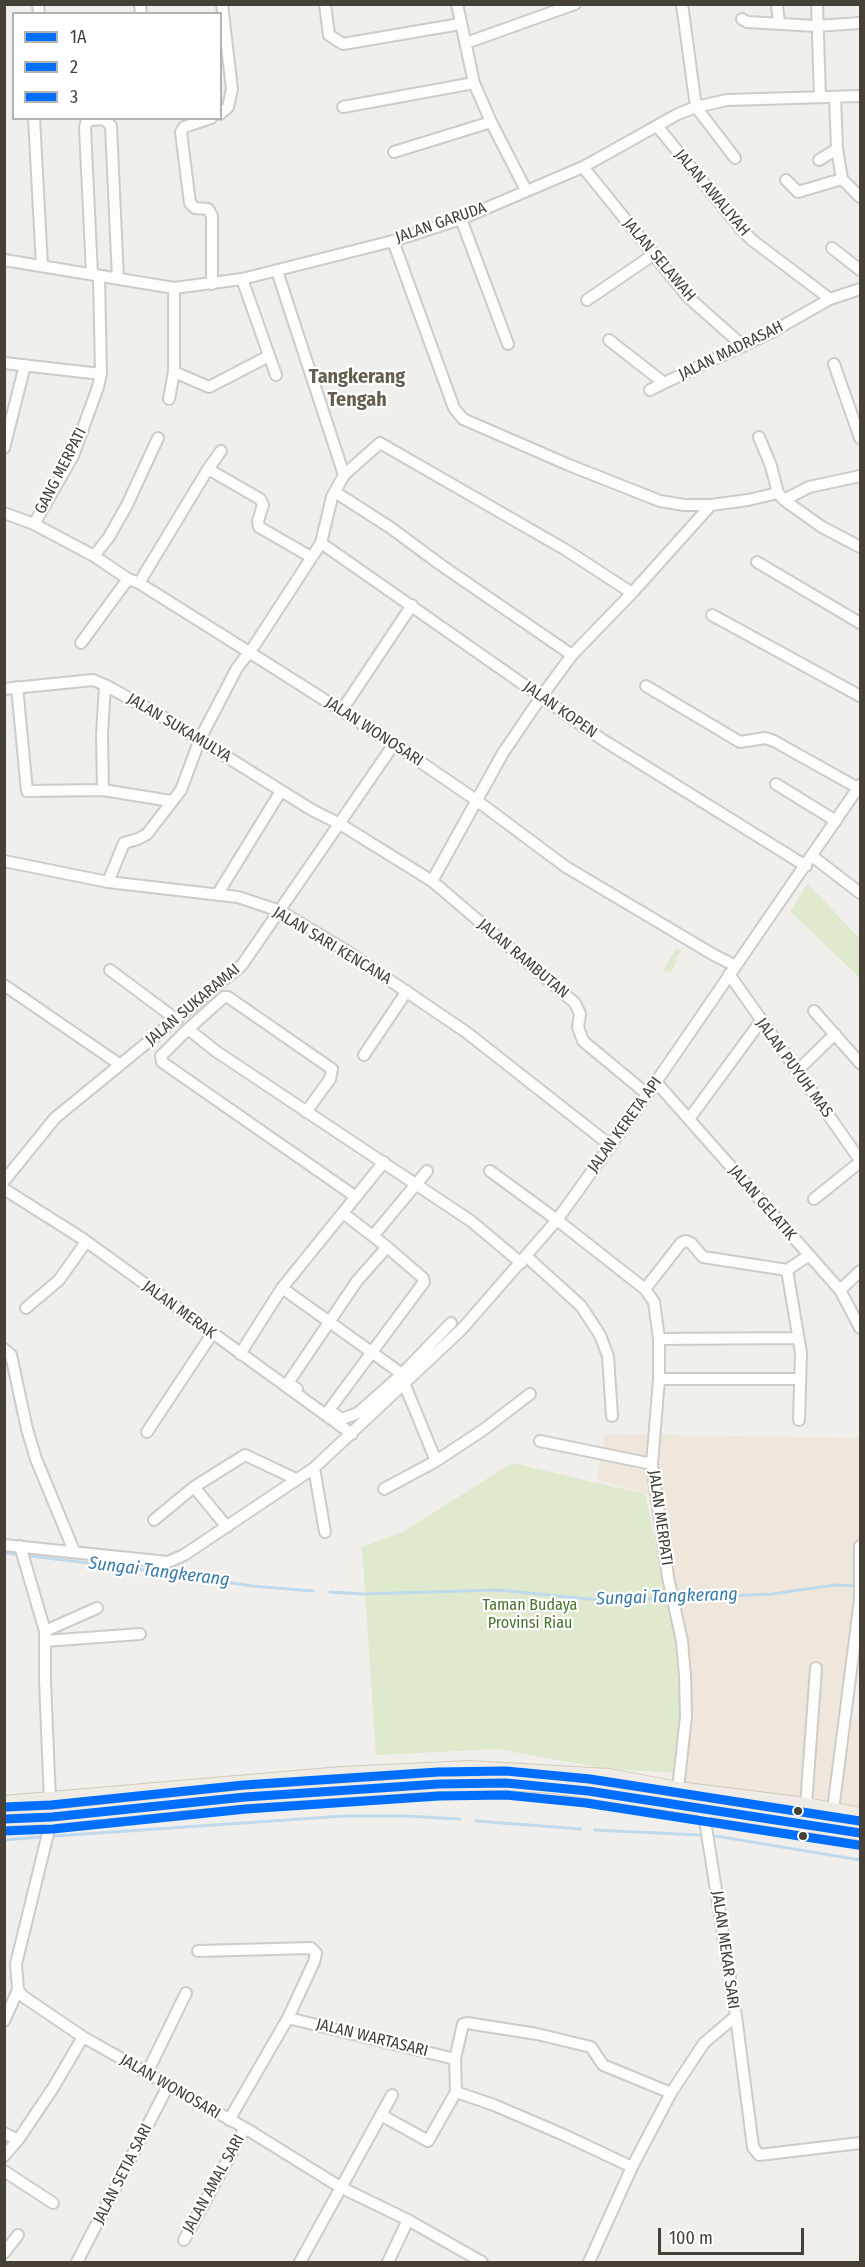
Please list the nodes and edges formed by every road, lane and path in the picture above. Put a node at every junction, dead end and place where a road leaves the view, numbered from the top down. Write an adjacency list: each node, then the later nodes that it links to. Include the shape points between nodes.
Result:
1 (222, 4): 20 (street, via 232,89 228,107)
2 (325, 4): 10 (street, via 329,35 343,44)
3 (457, 4): 10 (street)
4 (575, 4): 13 (street)
5 (682, 4): 19 (street)
6 (777, 4): 11 (street)
7 (817, 4): 12 (street)
8 (742, 19): 11 (street)
9 (861, 23): 12 (street)
10 (460, 24): 13 (street)
11 (779, 24): 12 (street)
12 (816, 26): 16 (street)
13 (466, 43): 14 (street)
14 (474, 83): 18 (street); 25 (street)
15 (861, 96): 17 (street, JALAN GARUDA)
16 (820, 97): 17 (street, JALAN GARUDA); 19 (street, JALAN GARUDA, via 727,100)
17 (835, 97): 27 (street)
18 (342, 107)
19 (696, 107): 26 (street, JALAN GARUDA); 29 (street)
20 (222, 112)
21 (34, 120): 41 (street)
22 (91, 120): 44 (street, GANG MERPATI, via 85,128)
23 (105, 120): 45 (street, GANG MERPATI, via 111,126)
24 (205, 120): 47 (street, via 184,127 181,132 190,203 195,208 208,209 212,216)
25 (491, 122): 28 (street); 34 (street)
26 (657, 126): 31 (street, JALAN GARUDA); 50 (street, JALAN AWALIYAH, via 741,230)
27 (837, 149): 30 (street); 32 (street)
28 (394, 152)
29 (735, 158)
30 (819, 160)
31 (583, 167): 34 (street, JALAN GARUDA); 39 (street, JALAN SELAWAH)
32 (842, 179): 33 (street, via 798,192); 35 (street)
33 (786, 180)
34 (526, 190): 36 (street, JALAN GARUDA)
35 (861, 197)
36 (461, 219): 37 (street, JALAN GARUDA); 53 (street)
37 (393, 241): 43 (street, JALAN GARUDA); 75 (street, via 454,408 463,419 660,501)
38 (832, 248): 42 (street)
39 (653, 255): 51 (street); 54 (street, JALAN SELAWAH, via 688,297)
40 (4, 260): 41 (street, JALAN GARUDA)
41 (42, 266): 44 (street, JALAN GARUDA)
42 (861, 270)
43 (277, 271): 46 (street, JALAN GARUDA); 71 (street)
44 (95, 275): 45 (street, JALAN GARUDA); 60 (street, GANG MERPATI)
45 (118, 279): 48 (street, JALAN GARUDA)
46 (242, 279): 47 (street, JALAN GARUDA); 55 (street)
47 (212, 284): 48 (street, JALAN GARUDA)
48 (174, 288): 59 (street)
49 (861, 289): 50 (street, JALAN MADRASAH)
50 (830, 298): 54 (street, JALAN MADRASAH)
51 (587, 300)
52 (609, 340): 62 (street, JALAN MADRASAH)
53 (508, 344)
54 (743, 346): 62 (street, JALAN MADRASAH)
55 (269, 356): 59 (street, via 209,387); 61 (street)
56 (4, 363): 58 (street)
57 (834, 364): 67 (street)
58 (25, 365): 60 (street); 68 (street)
59 (174, 372): 64 (street)
60 (101, 374): 77 (street, GANG MERPATI, via 73,456)
61 (276, 375)
62 (664, 383): 63 (street)
63 (650, 390)
64 (170, 399)
65 (759, 437): 74 (street)
66 (158, 438): 80 (street, via 128,505)
67 (861, 438)
68 (4, 448)
69 (221, 451): 70 (street)
70 (208, 469): 81 (street, via 260,499 259,526); 84 (street)
71 (344, 475): 73 (street); 85 (street, via 381,443)
72 (861, 476): 74 (street)
73 (335, 492): 78 (street); 91 (street)
74 (781, 497): 75 (street); 79 (street, via 822,527)
75 (711, 505): 85 (street)
76 (5, 515): 77 (street, JALAN WONOSARI)
77 (34, 524): 80 (street, JALAN WONOSARI)
78 (321, 543): 81 (street); 86 (street, JALAN KOPEN)
79 (861, 547)
80 (94, 556): 83 (street, JALAN WONOSARI)
81 (311, 557): 90 (street)
82 (757, 562): 88 (street)
83 (128, 579): 84 (street, JALAN WONOSARI); 89 (street)
84 (139, 584): 90 (street, JALAN WONOSARI)
85 (633, 593): 91 (street)
86 (412, 605): 97 (street, JALAN KOPEN); 98 (street)
87 (712, 615): 96 (street)
88 (861, 623)
89 (81, 643)
90 (249, 652): 98 (street, JALAN WONOSARI); 99 (street)
91 (572, 655): 97 (street)
92 (105, 686): 94 (street, JALAN SUKAMULYA, via 93,680); 99 (street, JALAN SUKAMULYA); 103 (street)
93 (646, 686): 102 (street, via 740,742 769,739)
94 (17, 687): 95 (street, JALAN SUKAMULYA); 103 (street, via 27,791)
95 (4, 688)
96 (861, 696)
97 (541, 697): 105 (street, via 502,753); 110 (street, JALAN KOPEN, via 603,741)
98 (342, 710): 100 (street, JALAN WONOSARI)
99 (200, 739): 104 (street, JALAN SUKAMULYA); 106 (street, via 181,790)
100 (394, 744): 105 (street, JALAN WONOSARI); 108 (street, JALAN SUKARAMAI)
101 (776, 784): 107 (street)
102 (859, 786): 107 (street, JALAN KERETA API)
103 (103, 790): 106 (street)
104 (281, 791): 108 (street, JALAN SUKAMULYA); 114 (street)
105 (476, 800): 111 (street); 117 (street, JALAN WONOSARI, via 566,867)
106 (171, 801): 112 (street, via 147,834 124,843)
107 (836, 821): 110 (street, JALAN KERETA API)
108 (340, 824): 111 (street, JALAN RAMBUTAN); 115 (street, JALAN SUKARAMAI)
109 (4, 861): 112 (street, JALAN SARI KENCANA)
110 (809, 861): 113 (street, JALAN KOPEN); 117 (street, JALAN KERETA API)
111 (432, 881): 130 (street, JALAN RAMBUTAN, via 575,1003 583,1041)
112 (108, 882): 114 (street, JALAN SARI KENCANA)
113 (861, 893)
114 (217, 895): 115 (street, JALAN SARI KENCANA, via 238,897)
115 (280, 911): 119 (street, JALAN SARI KENCANA); 121 (street, JALAN SUKARAMAI, via 242,965)
116 (110, 970): 121 (street)
117 (733, 970): 122 (street, JALAN PUYUH MAS); 129 (street, JALAN KERETA API)
118 (4, 985): 127 (street)
119 (407, 992): 125 (street); 133 (street, JALAN SARI KENCANA, via 466,1032)
120 (814, 1011): 124 (street)
121 (177, 1020): 127 (street, JALAN SUKARAMAI)
122 (760, 1021): 128 (street, JALAN PUYUH MAS); 132 (street)
123 (188, 1029): 131 (street); 131 (street, via 228,997 332,1069 330,1079); 141 (street, via 161,1056 162,1062)
124 (835, 1034): 126 (street); 128 (street)
125 (364, 1055)
126 (860, 1063)
127 (119, 1065): 138 (street, JALAN SUKARAMAI, via 55,1118)
128 (797, 1071): 134 (street, JALAN PUYUH MAS)
129 (656, 1082): 130 (street, JALAN KERETA API); 132 (street, JALAN GELATIK)
130 (647, 1094): 133 (street, JALAN KERETA API)
131 (306, 1112): 135 (street)
132 (689, 1119): 148 (street, JALAN GELATIK)
133 (610, 1145): 144 (street, JALAN KERETA API)
134 (861, 1161): 142 (street)
135 (384, 1162): 139 (street); 141 (street)
136 (427, 1171): 139 (street)
137 (490, 1171): 144 (street, JALAN MERPATI)
138 (4, 1181)
139 (416, 1184): 145 (street); 149 (street)
140 (4, 1189): 146 (street, JALAN MERAK)
141 (356, 1197): 143 (street)
142 (814, 1199)
143 (343, 1213): 145 (street); 152 (street)
144 (557, 1220): 149 (street, JALAN KERETA API); 153 (street, JALAN MERPATI)
145 (374, 1236): 147 (street)
146 (86, 1242): 155 (street, via 59,1280); 159 (street, JALAN MERAK)
147 (387, 1247): 156 (street, via 357,1281); 163 (street, via 424,1282)
148 (808, 1256): 150 (street); 154 (street, JALAN GELATIK)
149 (523, 1259): 165 (street, JALAN KERETA API, via 462,1329); 170 (street, via 581,1306 600,1335 608,1356)
150 (787, 1270): 153 (street, via 703,1257 685,1241); 160 (street)
151 (861, 1271): 154 (street)
152 (282, 1288): 156 (street); 164 (street)
153 (645, 1289): 161 (street, JALAN MERPATI, via 654,1302)
154 (840, 1290): 158 (street, JALAN GELATIK)
155 (26, 1308)
156 (330, 1322): 163 (street); 169 (street, via 288,1383)
157 (451, 1323): 165 (street)
158 (861, 1328)
159 (212, 1334): 164 (street, JALAN MERAK); 172 (street)
160 (798, 1338): 161 (street); 167 (street)
161 (660, 1339): 166 (street, JALAN MERPATI)
162 (4, 1349): 187 (street, via 11,1355 36,1459)
163 (371, 1352): 165 (street); 169 (street)
164 (240, 1354): 173 (street, JALAN MERAK)
165 (403, 1378): 169 (street, via 354,1415 342,1419); 173 (street, JALAN KERETA API); 175 (street)
166 (659, 1379): 167 (street); 176 (street, JALAN MERPATI)
167 (800, 1379): 171 (street)
168 (530, 1394): 175 (street)
169 (329, 1410)
170 (612, 1416)
171 (798, 1420)
172 (147, 1432)
173 (352, 1434): 177 (street, JALAN KERETA API)
174 (540, 1442): 176 (street)
175 (436, 1461): 180 (street)
176 (652, 1464): 194 (street, JALAN MERPATI, via 668,1577 682,1641 686,1716)
177 (314, 1468): 178 (street, JALAN KERETA API); 183 (street)
178 (296, 1479): 179 (street, via 244,1455); 182 (street, JALAN KERETA API)
179 (194, 1487): 181 (street); 182 (street)
180 (384, 1489)
181 (154, 1520)
182 (227, 1527): 187 (street, JALAN KERETA API, via 168,1562)
183 (325, 1532)
184 (4, 1545): 185 (street, JALAN KERETA API)
185 (20, 1546): 187 (street, JALAN KERETA API); 192 (street)
186 (861, 1546): 188 (street)
187 (74, 1551)
188 (860, 1583): 189 (street)
189 (860, 1600): 199 (street)
190 (97, 1608): 192 (street)
191 (140, 1634): 192 (street)
192 (45, 1636): 195 (street)
193 (816, 1668): 197 (street)
194 (678, 1788): 195 (main road, via 609,1776 470,1768 295,1778); 197 (main road)
195 (50, 1800): 196 (main road)
196 (4, 1803)
197 (806, 1805): 199 (main road)
198 (703, 1808): 201 (main road, via 551,1786 470,1783 245,1797); 203 (main road); 209 (street, JALAN MEKAR SARI)
199 (833, 1810): 200 (main road)
200 (861, 1815)
201 (52, 1817): 202 (main road); 205 (street)
202 (4, 1819)
203 (861, 1833)
204 (198, 1951): 210 (street, via 313,1948 316,1958)
205 (16, 1964): 206 (street); 207 (street)
206 (4, 1966)
207 (18, 1990): 211 (street); 212 (street, JALAN WONOSARI, via 30,2003)
208 (186, 1993): 214 (street)
209 (736, 2016): 217 (street, JALAN MEKAR SARI, via 704,2043); 224 (street, via 756,2153)
210 (288, 2018): 213 (street, JALAN WARTASARI); 220 (street)
211 (4, 2021)
212 (83, 2037): 214 (street, JALAN WONOSARI); 223 (street)
213 (455, 2059): 216 (street); 217 (street, via 463,2024 506,2029 591,2048 603,2065)
214 (147, 2073): 215 (street, JALAN WONOSARI)
215 (168, 2086): 220 (street, JALAN WONOSARI); 234 (street, JALAN SETIA SARI)
216 (456, 2092): 219 (street, via 428,2140); 226 (street)
217 (671, 2093): 226 (street, JALAN MEKAR SARI)
218 (392, 2095): 219 (street)
219 (381, 2115): 228 (street)
220 (229, 2120): 221 (street, JALAN WONOSARI)
221 (245, 2128): 228 (street, JALAN WONOSARI); 232 (street, JALAN AMAL SARI)
222 (4, 2133): 223 (street)
223 (18, 2140): 225 (street)
224 (861, 2143)
225 (4, 2156)
226 (632, 2167): 238 (street, JALAN MEKAR SARI)
227 (4, 2171): 229 (street)
228 (340, 2187): 230 (street, JALAN WONOSARI); 235 (street)
229 (53, 2203)
230 (408, 2220): 236 (street); 237 (street, JALAN WONOSARI)
231 (18, 2235): 233 (street)
232 (184, 2240)
233 (4, 2253)
234 (77, 2262)
235 (300, 2262)
236 (388, 2262)
237 (483, 2262)
238 (589, 2262)

